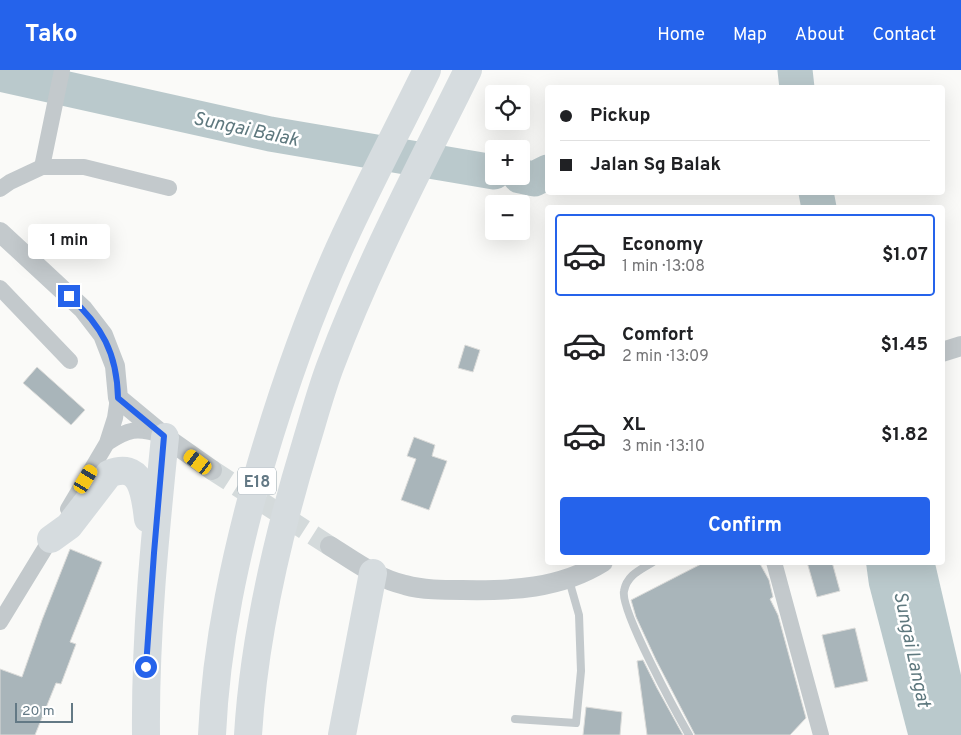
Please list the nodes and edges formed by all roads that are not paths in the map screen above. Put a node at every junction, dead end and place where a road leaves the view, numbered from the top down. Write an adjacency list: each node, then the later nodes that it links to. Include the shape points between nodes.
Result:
1 (62, 70): 4 (street)
2 (427, 70): 27 (highway, E18, via 344,237 280,398 227,599 214,692)
3 (468, 70): 28 (highway, E18, via 379,251 330,365 292,489 264,607)
4 (42, 167): 5 (street, via 84,167); 6 (street)
5 (169, 188)
6 (0, 189)
7 (0, 232): 12 (street, via 83,309 103,335 115,366)
8 (0, 288): 11 (street)
9 (961, 346): 10 (street)
10 (945, 351)
11 (70, 361)
12 (118, 398): 13 (street); 14 (street)
13 (164, 436): 14 (street, via 133,430); 15 (street); 18 (highway)
14 (107, 442): 16 (street)
15 (212, 470)
16 (51, 539): 18 (highway, via 69,526 109,474 129,472 143,485); 24 (street)
17 (330, 546): 22 (street)
18 (154, 553): 26 (highway, via 145,686)
19 (597, 565): 23 (street)
20 (648, 565): 30 (lane, via 629,577 623,593 629,616 672,706)
21 (775, 565): 31 (street)
22 (373, 573): 23 (street, via 404,585 434,590 506,590); 29 (highway)
23 (569, 580): 25 (lane, via 579,616 581,671 576,723)
24 (0, 622)
25 (515, 719)
26 (146, 735)
27 (212, 735)
28 (248, 735)
29 (342, 735)
30 (690, 735)
31 (821, 735)

